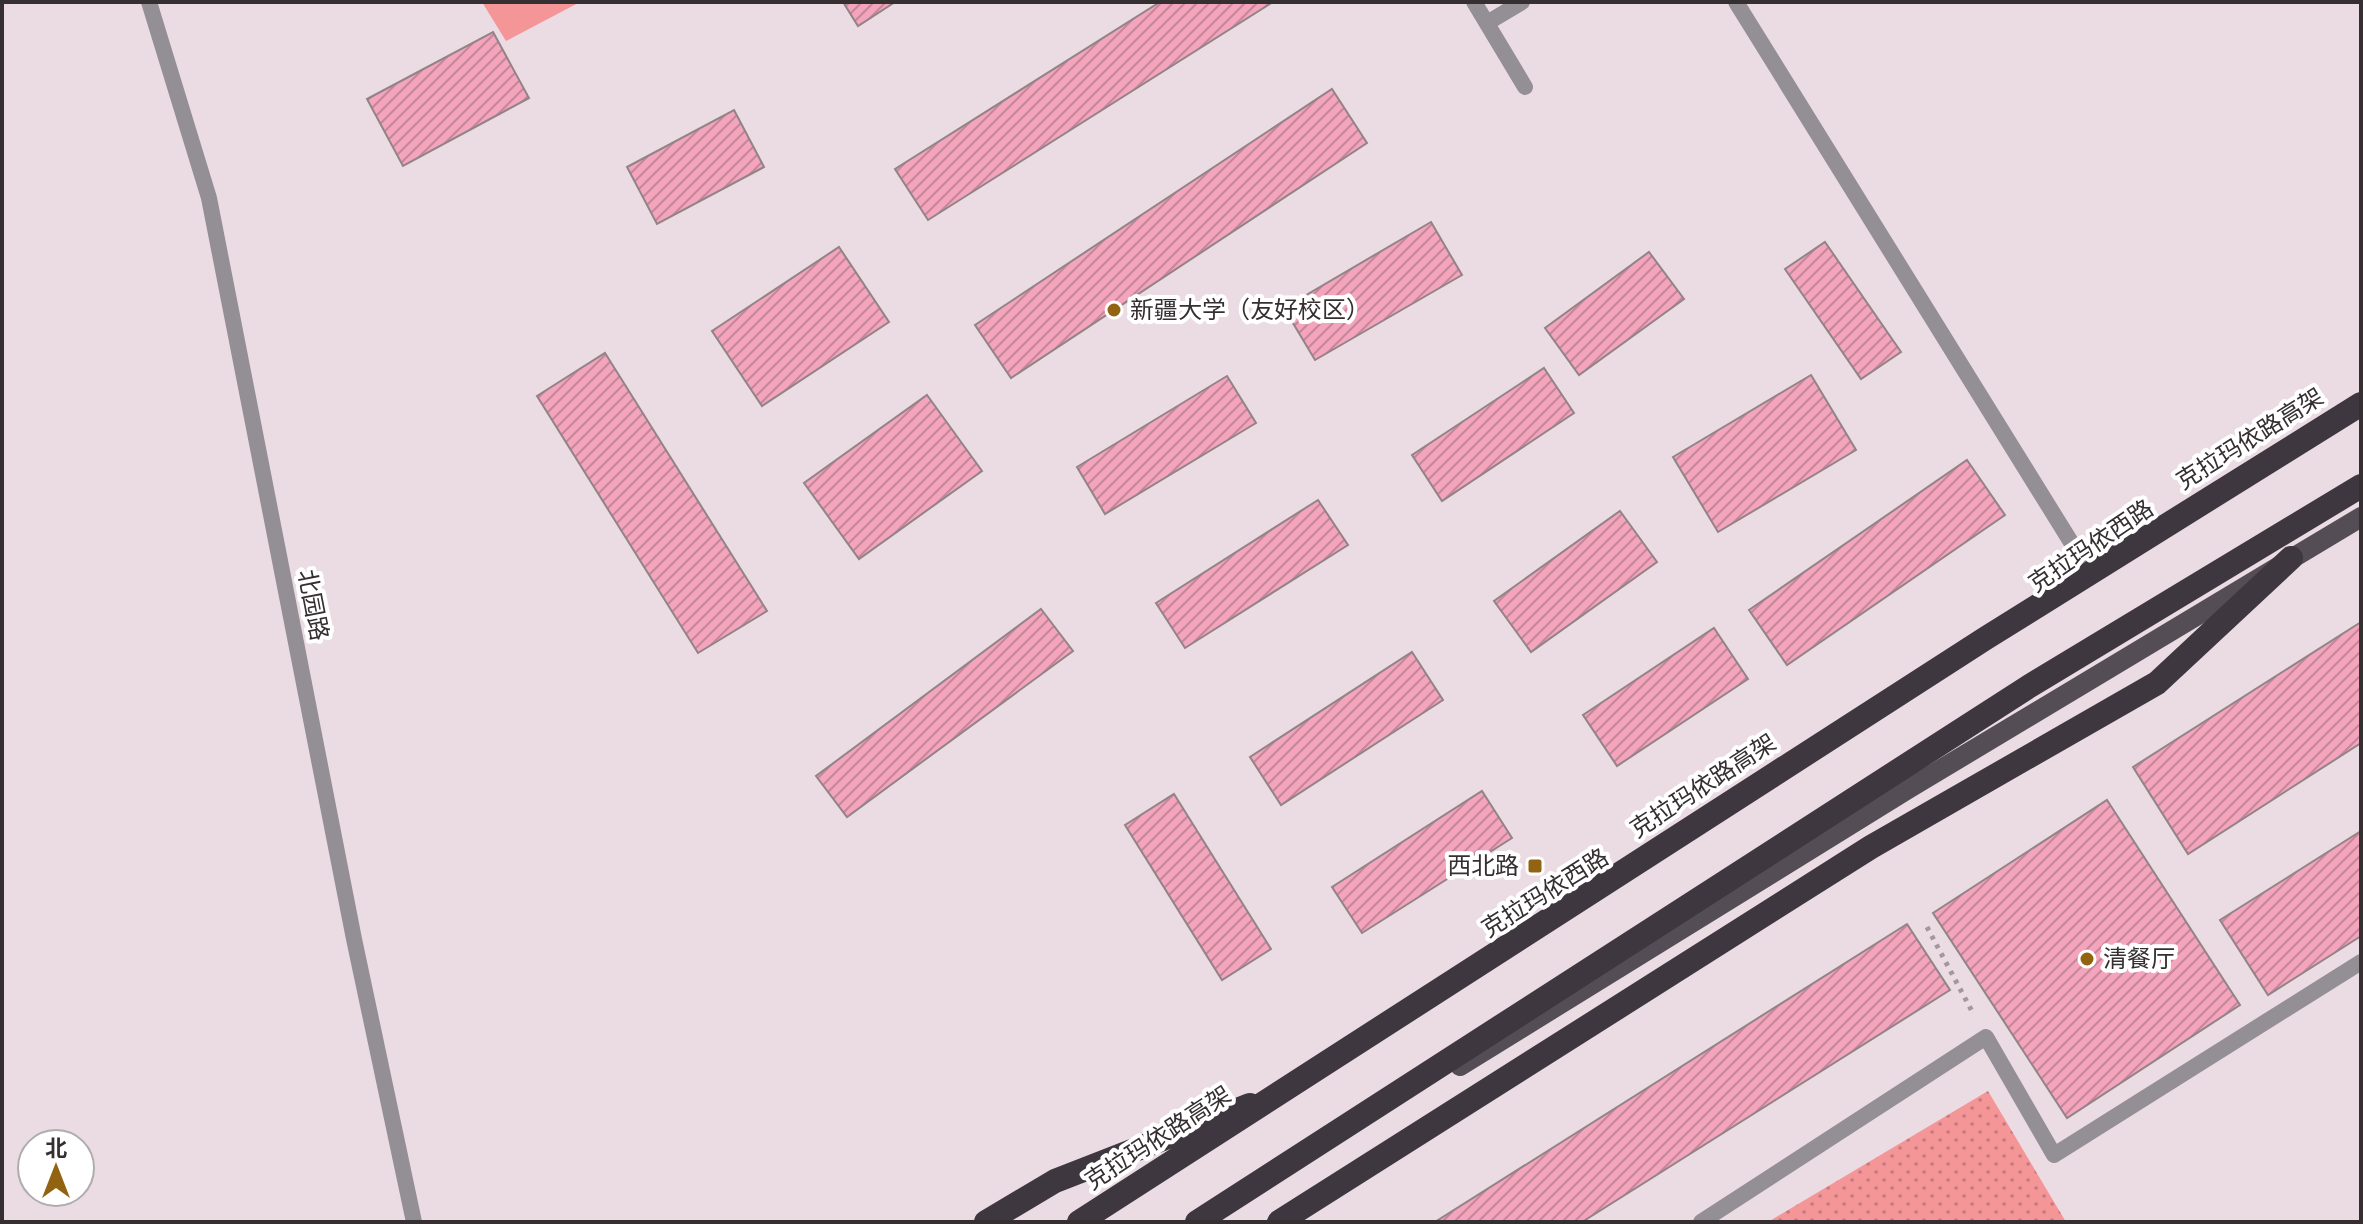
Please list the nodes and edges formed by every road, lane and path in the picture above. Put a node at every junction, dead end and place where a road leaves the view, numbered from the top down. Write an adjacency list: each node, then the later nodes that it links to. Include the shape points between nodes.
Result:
1 (149, 2): 17 (street, 北园路, via 209,198)
2 (1474, 2): 5 (street)
3 (1522, 2): 5 (street)
4 (1736, 2): 12 (street)
5 (1487, 23): 6 (street)
6 (1525, 87)
7 (2361, 395): 12 (main road, 克拉玛依西路)
8 (2361, 404): 19 (highway, 克拉玛依路高架, bridge, via 1986,638)
9 (2361, 486): 20 (highway, via 2028,687)
10 (2361, 517): 11 (main road)
11 (2291, 558): 21 (main road); 22 (highway, via 2157,683 1871,847)
12 (2092, 576): 16 (main road, 克拉玛依西路, via 1961,664)
13 (1927, 927): 15 (path)
14 (2361, 962): 15 (street, via 2054,1155)
15 (1986, 1037): 23 (street)
16 (1260, 1101): 18 (highway, via 1055,1181); 19 (main road, 克拉玛依西路)
17 (414, 1222)
18 (986, 1222)
19 (1077, 1222)
20 (1197, 1222)
21 (1209, 1222)
22 (1279, 1222)
23 (1701, 1222)

